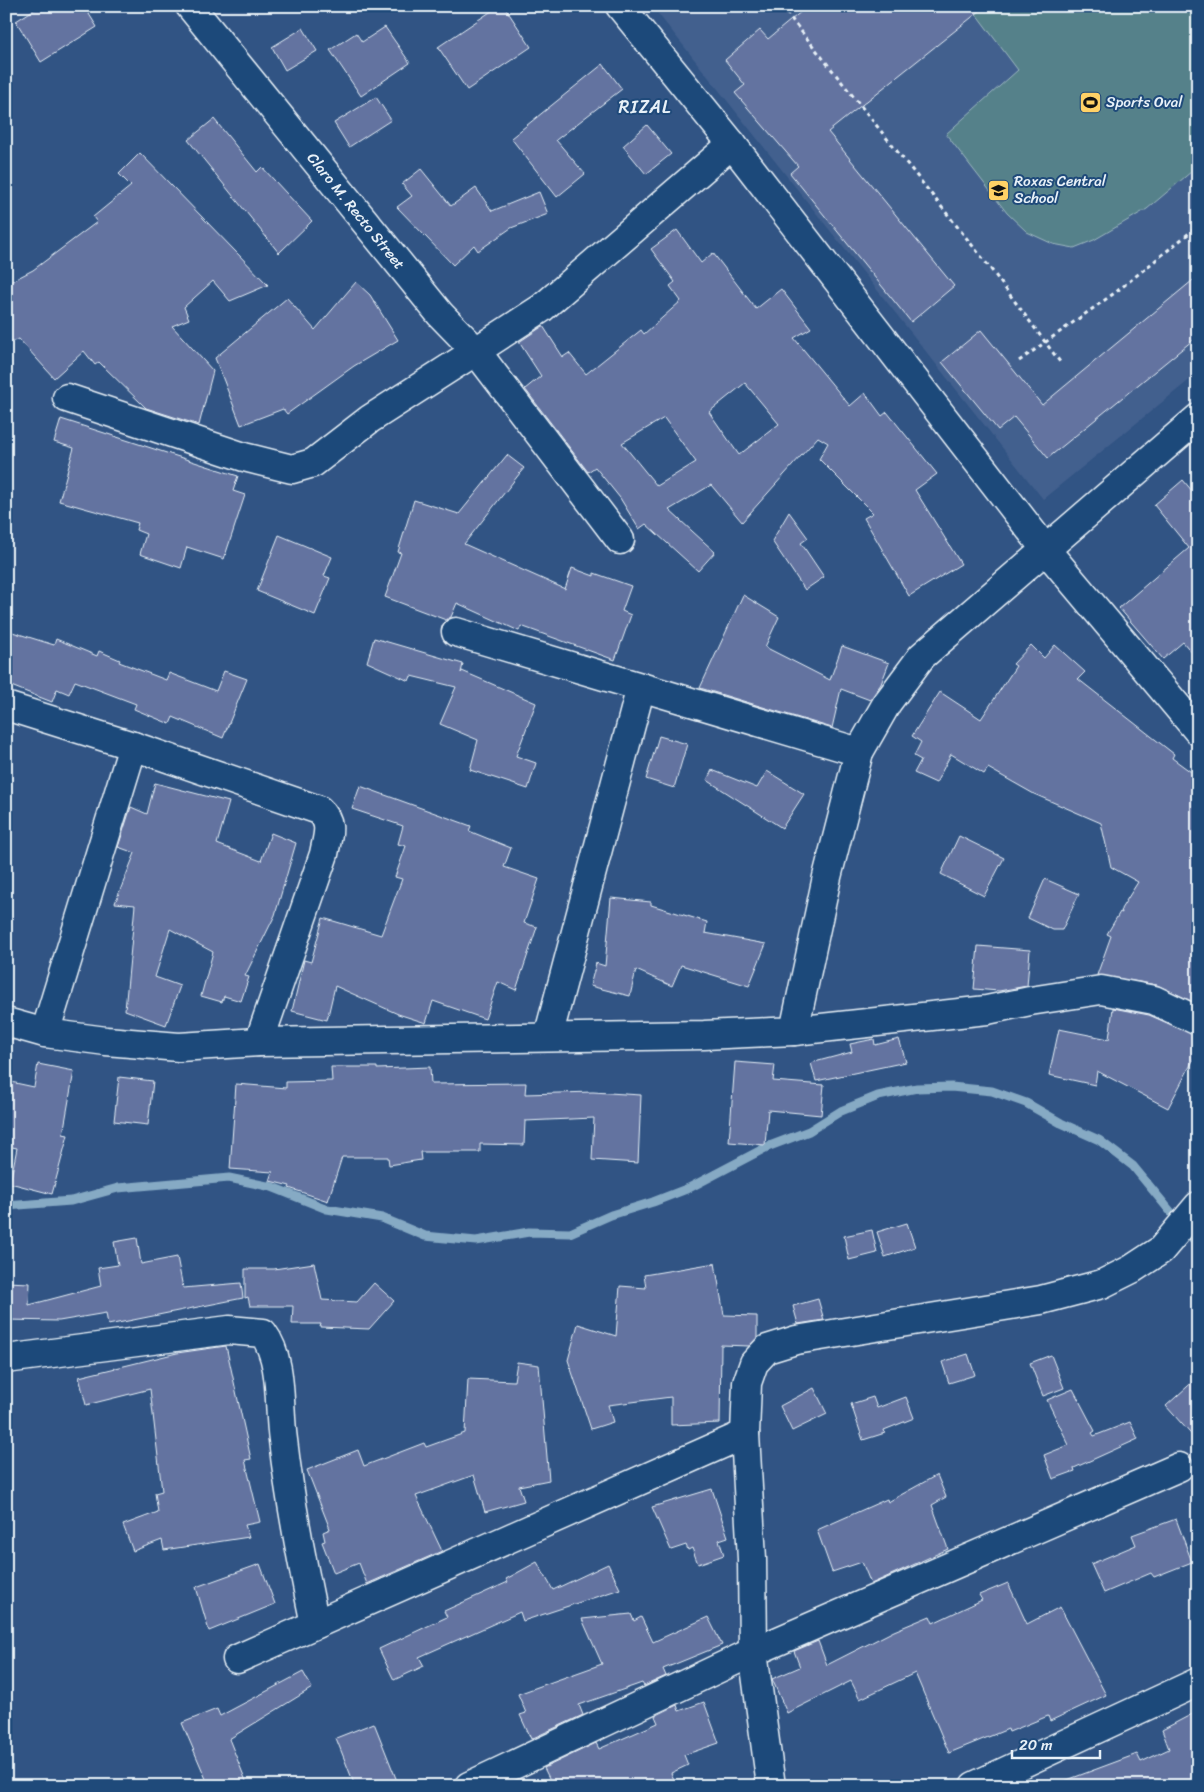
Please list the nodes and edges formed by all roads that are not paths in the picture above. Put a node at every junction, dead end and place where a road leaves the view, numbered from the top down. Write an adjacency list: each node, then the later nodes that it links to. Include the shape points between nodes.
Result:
1 (190, 6): 4 (street, Claro M. Recto Street, via 440,314)
2 (620, 6): 3 (street)
3 (732, 144): 4 (street, via 542,308); 8 (street)
4 (476, 351): 5 (street, via 370,419 313,463 292,469 244,457); 7 (street, Claro M. Recto Street)
5 (67, 398)
6 (1198, 418): 8 (street)
7 (620, 540)
8 (1046, 550): 12 (street); 14 (street, via 922,656 887,703)
9 (456, 632): 10 (street)
10 (641, 687): 14 (street); 19 (street)
11 (6, 706): 13 (street)
12 (1198, 731)
13 (133, 746): 18 (street); 20 (street, via 319,810 329,824 324,854)
14 (858, 752): 17 (street)
15 (1198, 1021): 17 (street, via 1154,1000 1101,990 986,1010)
16 (6, 1022): 18 (street)
17 (794, 1031): 19 (street)
18 (44, 1033): 20 (street, via 178,1047)
19 (548, 1037): 20 (street)
20 (258, 1042)
21 (1197, 1206): 23 (street, via 1162,1250 1102,1284 1041,1300 796,1340 767,1349 754,1363 747,1383)
22 (6, 1359): 25 (street, via 229,1330 263,1333 271,1344 276,1365 288,1478)
23 (745, 1434): 25 (street); 26 (street)
24 (1178, 1467): 26 (street)
25 (315, 1624): 27 (street)
26 (753, 1652): 29 (street); 30 (street)
27 (238, 1659)
28 (1198, 1682): 31 (street)
29 (469, 1786)
30 (772, 1786)
31 (974, 1786)

